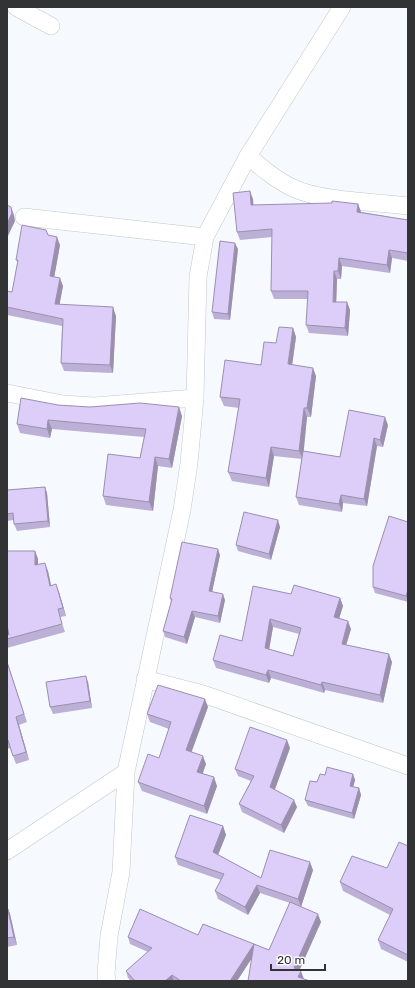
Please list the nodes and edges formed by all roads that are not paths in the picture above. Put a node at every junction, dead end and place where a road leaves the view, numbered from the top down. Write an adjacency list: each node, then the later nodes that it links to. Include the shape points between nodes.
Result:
1 (16, 7): 3 (street)
2 (342, 7): 4 (street)
3 (51, 26)
4 (248, 156): 5 (street, via 272,176 294,189 319,196); 7 (street)
5 (408, 206)
6 (24, 217): 7 (street)
7 (205, 238): 9 (street, via 198,277)
8 (7, 393): 9 (street, via 63,404 94,406)
9 (195, 398): 10 (street, via 182,510)
10 (145, 679): 11 (street, via 203,694); 12 (street)
11 (408, 766)
12 (126, 772): 13 (street); 14 (street, via 120,872 109,936)
13 (7, 851)
14 (107, 981)

